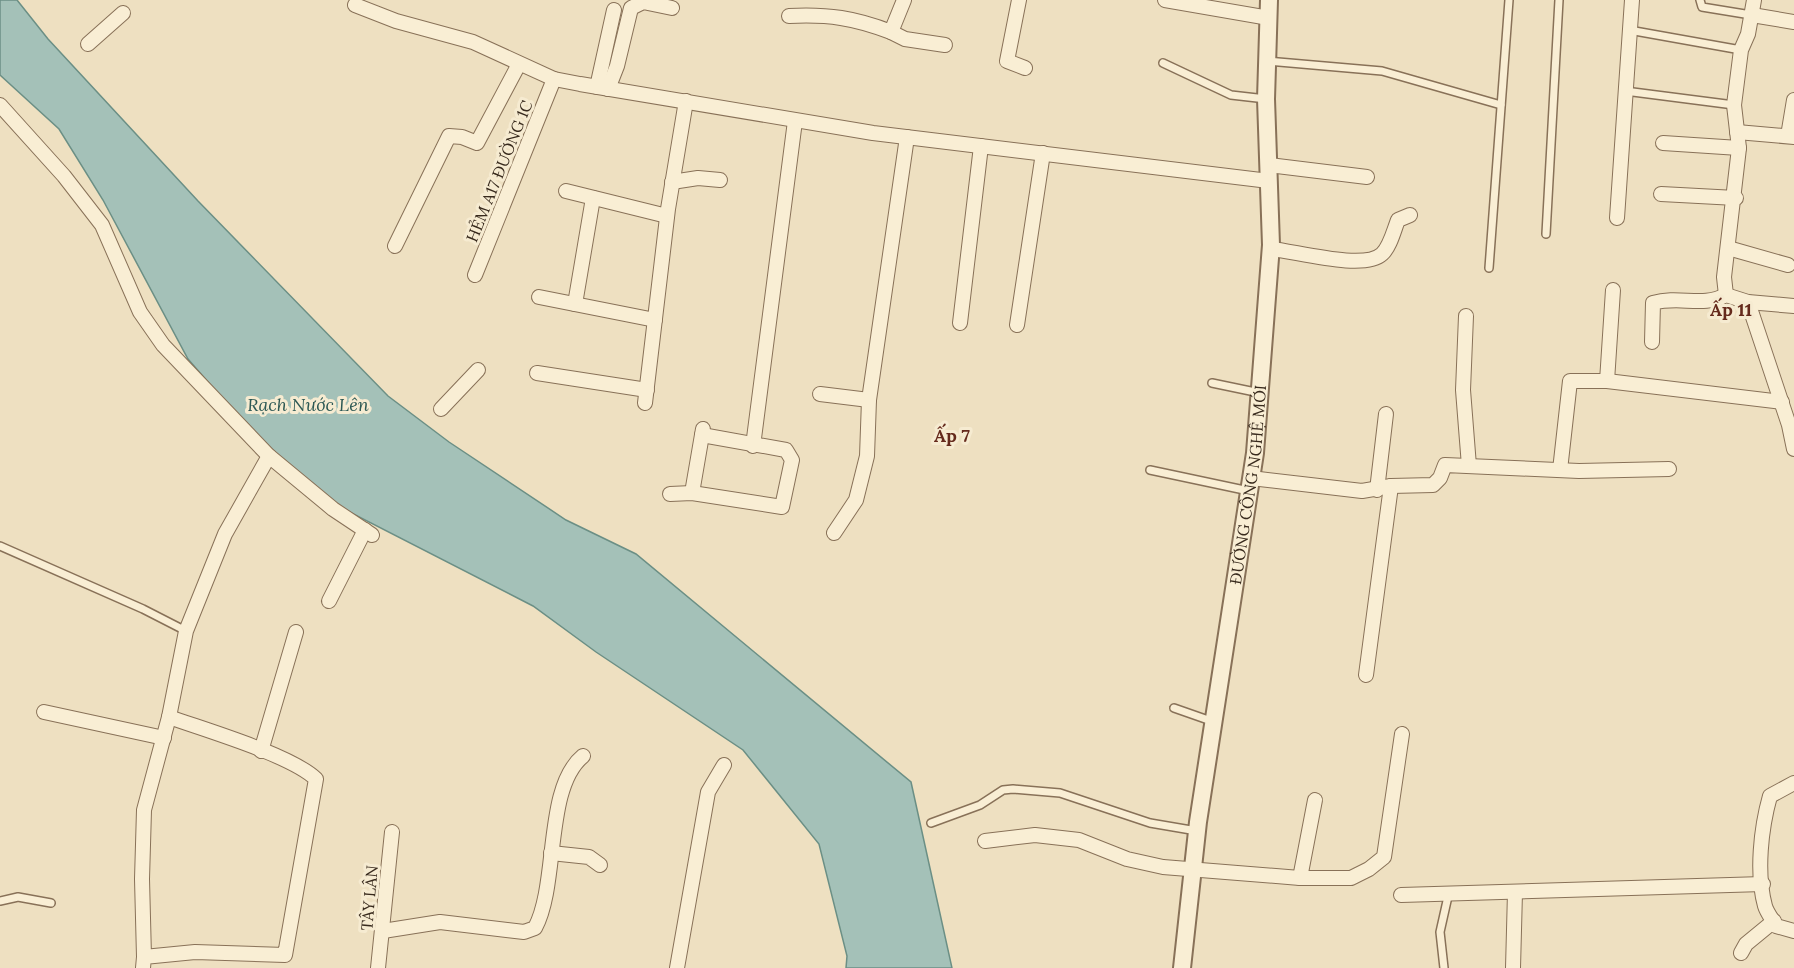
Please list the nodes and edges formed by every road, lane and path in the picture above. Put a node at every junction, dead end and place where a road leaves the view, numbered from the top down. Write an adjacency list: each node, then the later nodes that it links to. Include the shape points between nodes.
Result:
1 (904, 0): 19 (street)
2 (1019, 0): 26 (street, via 1007,61)
3 (1165, 0): 16 (street)
4 (1269, 0): 16 (street, ĐƯỜNG CÔNG NGHỆ MỚI)
5 (1509, 0): 34 (lane)
6 (1559, 0): 55 (lane)
7 (1632, 0): 18 (street)
8 (1700, 0): 13 (lane, via 1702,7)
9 (1754, 0): 13 (street)
10 (355, 5): 25 (street, via 396,21 473,42)
11 (672, 8): 28 (street, via 643,2 631,8 617,66)
12 (614, 10): 28 (street)
13 (1752, 15): 17 (street); 22 (street)
14 (789, 16): 19 (street, via 857,20)
15 (118, 17): 20 (street)
16 (1269, 18): 23 (street, ĐƯỜNG CÔNG NGHỆ MỚI)
17 (1794, 22)
18 (1629, 30): 22 (lane); 29 (street)
19 (891, 32): 21 (street, via 905,39)
20 (91, 42)
21 (945, 45)
22 (1741, 50): 35 (street)
23 (1268, 61): 30 (street, ĐƯỜNG CÔNG NGHỆ MỚI); 34 (lane, via 1382,71)
24 (1163, 63): 30 (lane, via 1231,95)
25 (519, 64): 27 (street); 56 (street, via 477,143 449,136)
26 (1025, 68)
27 (554, 79): 28 (street); 61 (street, HẺM A17 ĐƯỜNG 1C)
28 (603, 88): 32 (street)
29 (1625, 91): 35 (lane); 54 (street)
30 (1266, 99): 44 (street, ĐƯỜNG CÔNG NGHỆ MỚI)
31 (1794, 100): 39 (street)
32 (686, 101): 36 (street); 47 (street)
33 (0, 105): 85 (street, via 102,225 147,325)
34 (1501, 105): 60 (lane)
35 (1734, 105): 37 (street)
36 (795, 121): 38 (street); 83 (street)
37 (1737, 132): 39 (street); 42 (street)
38 (907, 137): 41 (street); 79 (street)
39 (1791, 137)
40 (1663, 142): 42 (street)
41 (981, 146): 43 (street); 70 (street)
42 (1740, 148): 51 (street)
43 (1042, 153): 44 (street); 71 (street)
44 (1269, 173): 45 (street); 58 (street, ĐƯỜNG CÔNG NGHỆ MỚI)
45 (1367, 177)
46 (720, 180): 47 (street)
47 (672, 182): 52 (street)
48 (566, 191): 50 (street)
49 (1661, 194): 51 (street)
50 (593, 198): 52 (street); 66 (street)
51 (1736, 198): 57 (street)
52 (667, 216): 69 (street)
53 (1410, 216): 58 (street, via 1398,220 1384,253 1373,261)
54 (1617, 218)
55 (1546, 234)
56 (395, 246)
57 (1728, 248): 59 (street); 63 (street)
58 (1271, 249): 77 (street, ĐƯỜNG CÔNG NGHỆ MỚI)
59 (1788, 265)
60 (1489, 268)
61 (475, 275)
62 (1613, 290): 75 (street)
63 (1726, 295): 65 (street); 72 (street, via 1713,302 1668,298 1653,303)
64 (539, 297): 66 (street)
65 (1749, 302): 67 (street); 80 (street)
66 (575, 304): 69 (street)
67 (1794, 306)
68 (1466, 316): 86 (street, via 1464,390)
69 (655, 320): 74 (street, via 646,397)
70 (960, 323)
71 (1017, 326)
72 (1652, 342)
73 (478, 370): 81 (street)
74 (537, 373)
75 (1607, 381): 80 (street); 89 (street, via 1570,381)
76 (1212, 383): 77 (lane)
77 (1260, 393): 90 (street, ĐƯỜNG CÔNG NGHỆ MỚI)
78 (820, 394): 79 (street)
79 (869, 400): 95 (street, via 867,456 859,489)
80 (1782, 402): 84 (street)
81 (441, 409)
82 (1386, 414): 92 (street)
83 (753, 446): 93 (street, via 703,431); 93 (street, via 786,450 792,460 782,507)
84 (1794, 449)
85 (269, 456): 97 (street, via 369,533); 98 (street, via 225,534)
86 (1469, 466): 89 (street); 91 (street, via 1445,465 1433,485)
87 (1669, 469): 89 (street)
88 (1150, 470): 90 (lane)
89 (1560, 470)
90 (1250, 484): 92 (street); 104 (street, ĐƯỜNG CÔNG NGHỆ MỚI)
91 (1391, 486): 92 (street); 100 (street)
92 (1377, 490)
93 (692, 493): 94 (street)
94 (670, 494)
95 (834, 533)
96 (0, 546): 98 (lane)
97 (330, 601)
98 (186, 632): 103 (street)
99 (296, 632): 107 (street)
100 (1366, 675)
101 (1174, 708): 104 (lane)
102 (44, 712): 106 (street)
103 (169, 717): 106 (street); 107 (street)
104 (1214, 722): 113 (street, ĐƯỜNG CÔNG NGHỆ MỚI)
105 (1402, 734): 119 (street, via 1384,857 1351,878)
106 (164, 738): 131 (street, via 144,810)
107 (261, 751): 130 (street, via 316,779)
108 (583, 756): 116 (street, via 572,765)
109 (724, 765): 133 (street, via 708,792)
110 (1794, 783): 120 (street, via 1770,796 1764,818)
111 (1314, 800): 119 (street)
112 (931, 823): 113 (lane, via 1013,789 1060,793 1150,823)
113 (1197, 831): 118 (street, ĐƯỜNG CÔNG NGHỆ MỚI)
114 (392, 832): 127 (street, TÂY LÂN)
115 (985, 841): 118 (street, via 1035,835 1079,840 1127,860)
116 (551, 852): 117 (street, via 589,856); 127 (street, via 545,899 535,928 524,932 440,922)
117 (600, 865)
118 (1193, 868): 119 (street); 134 (street, ĐƯỜNG CÔNG NGHỆ MỚI)
119 (1300, 878)
120 (1763, 884): 122 (street); 126 (street, via 1765,906)
121 (1449, 892): 122 (street); 123 (street); 135 (lane, via 1440,932)
122 (1515, 892): 136 (street)
123 (1401, 895)
124 (0, 901): 125 (lane, via 18,897)
125 (51, 903)
126 (1774, 921): 128 (street, via 1776,926); 129 (street)
127 (382, 931): 132 (street, TÂY LÂN)
128 (1794, 931)
129 (1741, 953)
130 (284, 962): 131 (street, via 195,952)
131 (144, 963)
132 (378, 968)
133 (677, 968)
134 (1182, 968)
135 (1444, 968)
136 (1513, 968)

